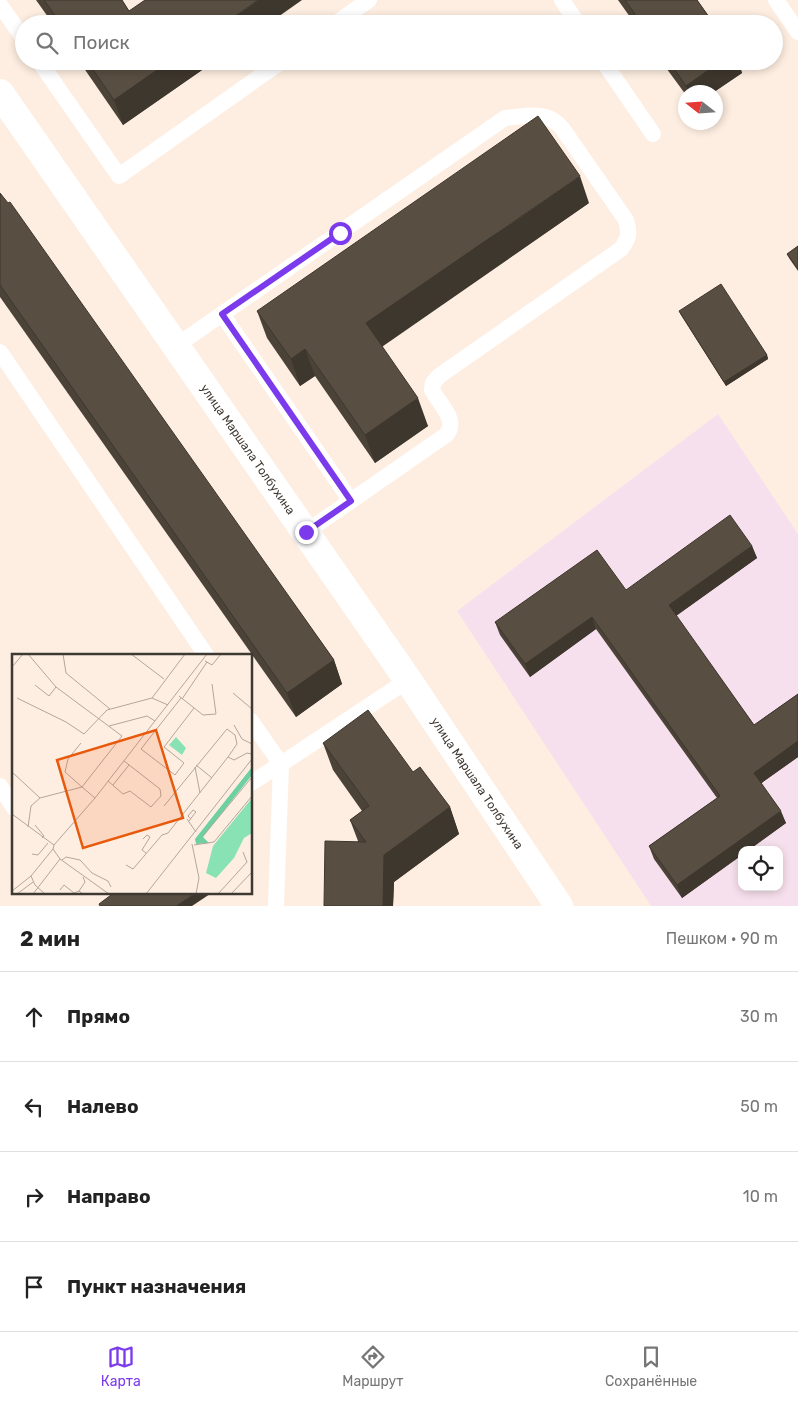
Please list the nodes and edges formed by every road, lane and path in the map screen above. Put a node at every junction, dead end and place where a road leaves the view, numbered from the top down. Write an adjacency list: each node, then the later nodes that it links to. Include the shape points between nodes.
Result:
1 (369, 0): 5 (lane)
2 (562, 0): 6 (lane)
3 (776, 0): 8 (lane)
4 (0, 5): 7 (lane)
5 (348, 15)
6 (572, 15)
7 (15, 26)
8 (798, 32)
9 (45, 70): 10 (lane, via 118,176)
10 (269, 70)
11 (610, 70): 13 (lane)
12 (0, 93): 15 (street, улица Маршала Толбухина)
13 (653, 134)
14 (222, 314): 15 (lane); 17 (lane); 17 (lane, via 505,118 536,115 556,121 626,220 629,230 621,250 439,376 432,390 450,418 450,430)
15 (176, 346): 18 (street, улица Маршала Толбухина)
16 (0, 352): 19 (lane)
17 (351, 501): 18 (lane)
18 (306, 532): 20 (street, улица Маршала Толбухина)
19 (205, 654)
20 (408, 680): 22 (lane); 27 (street, улица Маршала Толбухина)
21 (252, 722): 22 (lane)
22 (281, 764): 23 (lane); 26 (lane)
23 (252, 782)
24 (0, 786): 25 (lane)
25 (12, 805)
26 (276, 906)
27 (559, 906)

